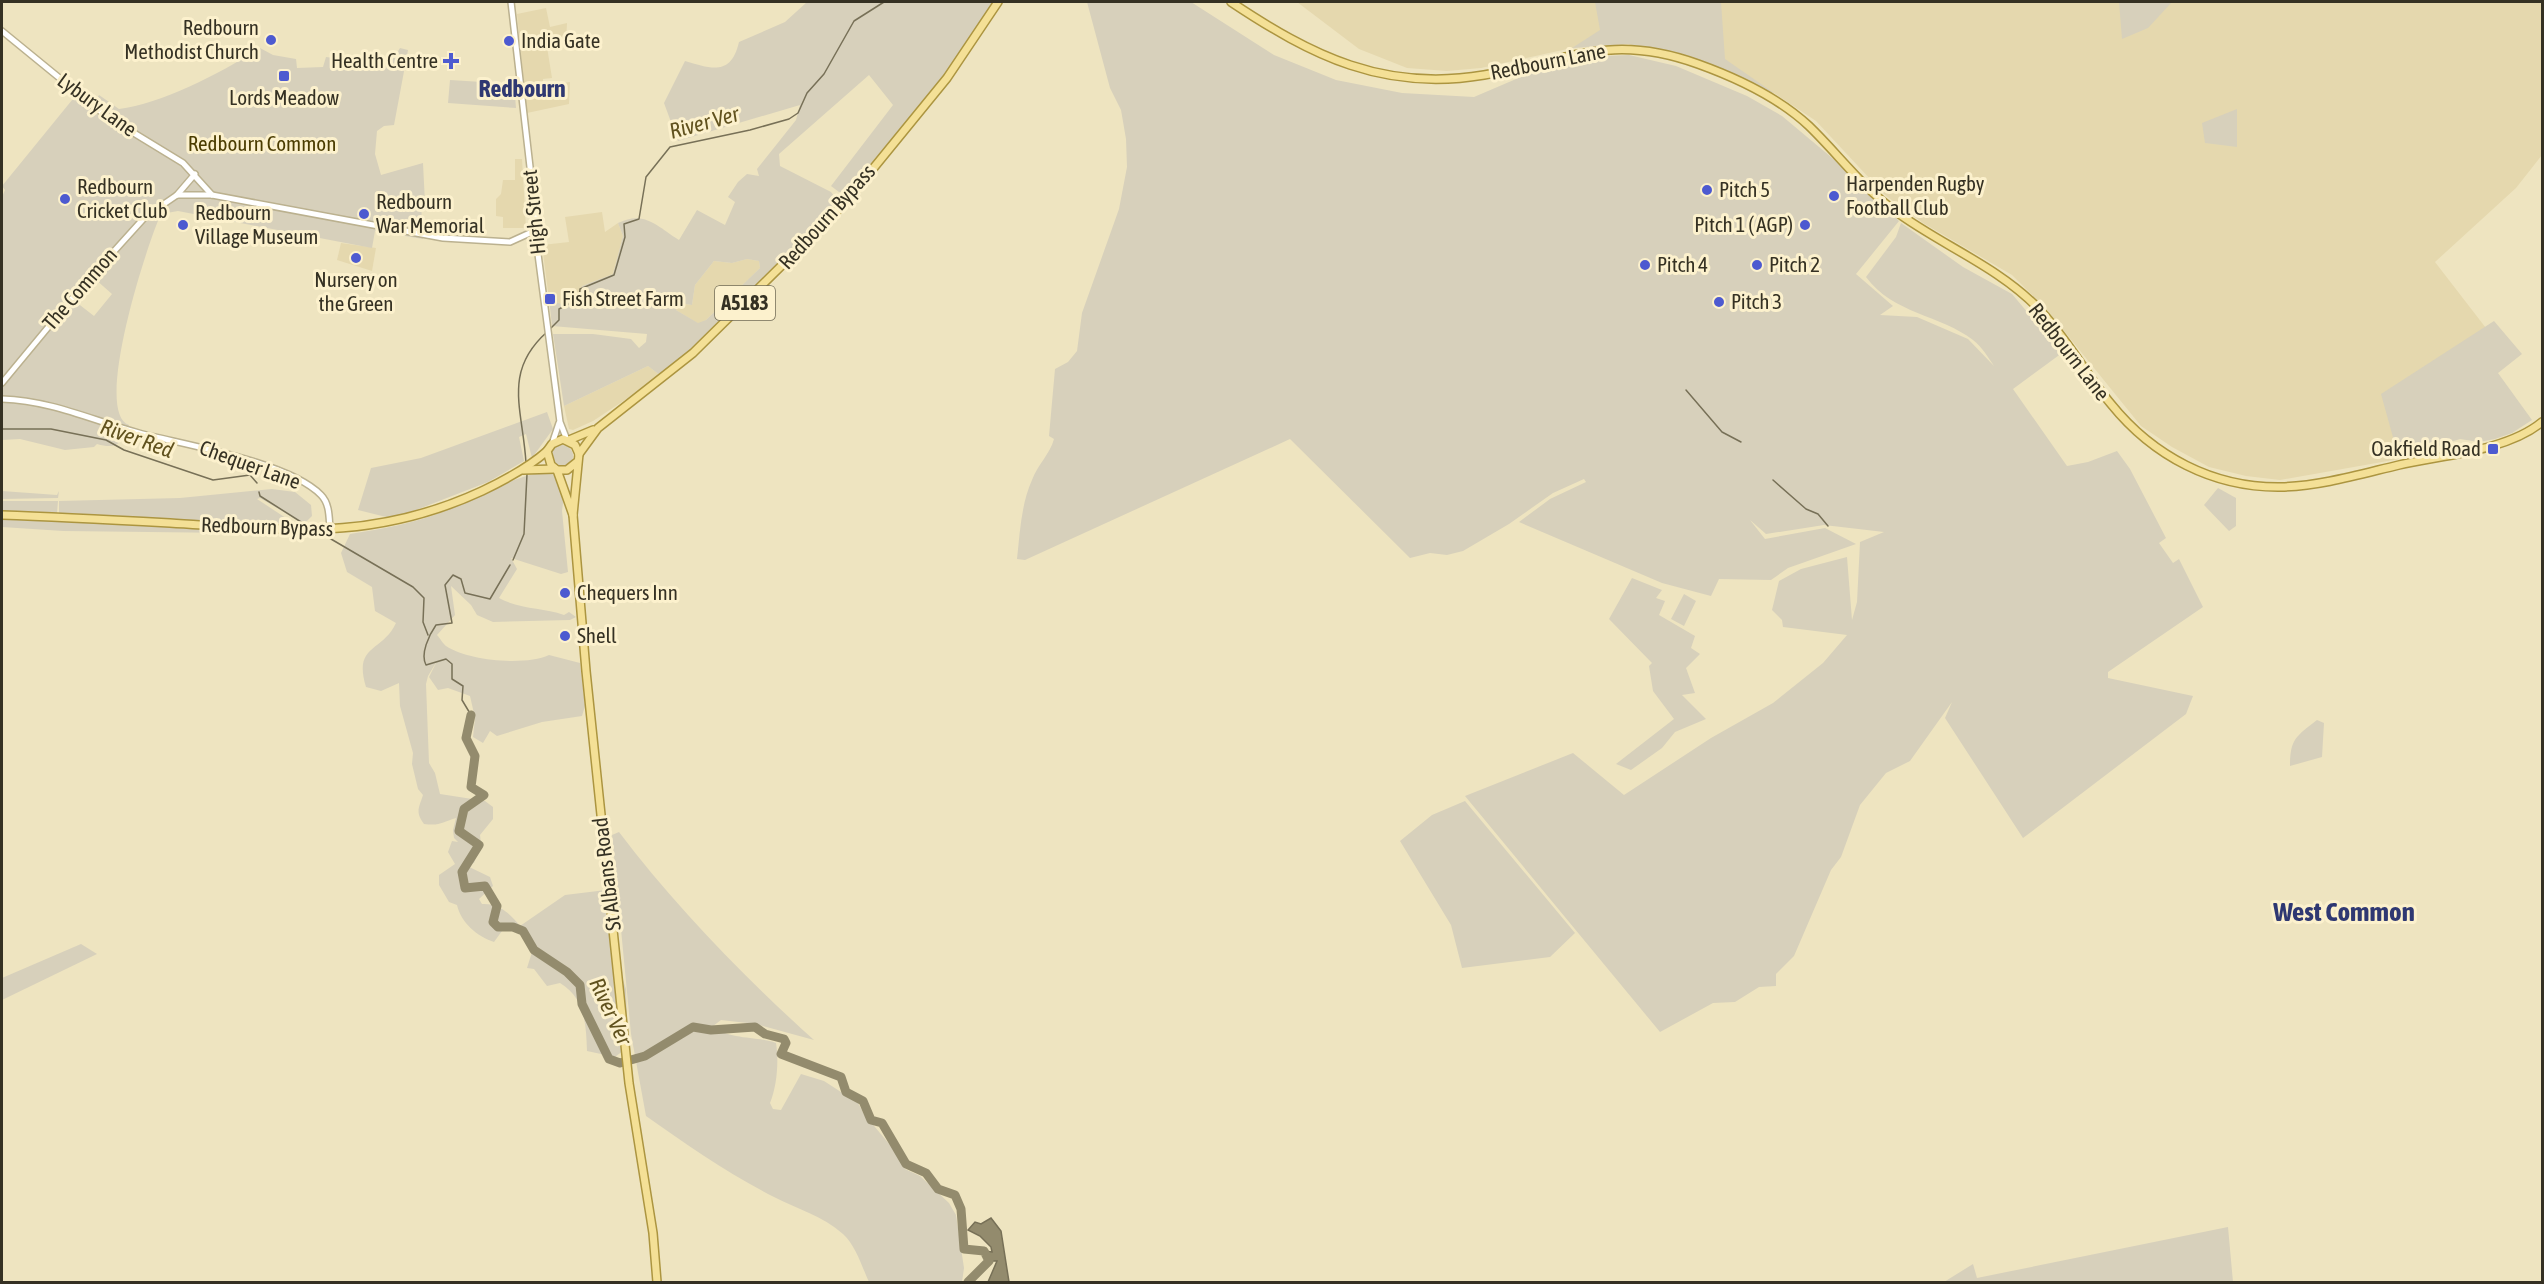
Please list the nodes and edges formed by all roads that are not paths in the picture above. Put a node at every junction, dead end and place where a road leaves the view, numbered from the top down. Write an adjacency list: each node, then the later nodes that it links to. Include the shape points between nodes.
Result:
1 (511, 2): 8 (street, High Street, via 536,219)
2 (998, 2): 13 (main road, Redbourn Bypass / A5183, via 953,70 844,205 693,353)
3 (1231, 2): 12 (main road, Redbourn Lane, via 1313,52 1385,75 1461,78 1582,51 1625,48 1673,56 1735,80 1800,118 1890,208 2023,294 2055,328 2110,404 2138,434 2173,459 2218,478 2256,486 2306,485 2502,442 2521,436)
4 (2, 31): 5 (street, Lybury Lane, via 106,116 175,157)
5 (195, 174): 6 (street); 7 (street, Lybury Lane)
6 (177, 195): 7 (street); 9 (street, The Common, via 129,233)
7 (212, 195): 8 (street, via 412,234 504,242)
8 (532, 232): 11 (street, High Street)
9 (2, 383)
10 (2, 399): 21 (street, Chequer Lane, via 62,407 274,470 323,497)
11 (560, 422): 14 (street, High Street); 15 (street, High Street)
12 (2542, 422)
13 (598, 428): 14 (main road, Redbourn Bypass / A5183); 16 (main road, Redbourn Bypass / A5183)
14 (568, 440): 15 (main road, via 557,440); 16 (main road, via 575,445)
15 (549, 447): 17 (main road); 18 (main road, via 548,460)
16 (578, 458): 18 (main road, via 567,470); 20 (main road, St Albans Road)
17 (531, 467): 18 (main road, Redbourn Bypass); 21 (main road, Redbourn Bypass, via 433,510 375,525)
18 (556, 470): 20 (main road, St Albans Road)
19 (2, 515): 21 (main road, Redbourn Bypass)
20 (573, 515): 22 (main road, St Albans Road, via 625,1052)
21 (330, 530)
22 (657, 1282)

